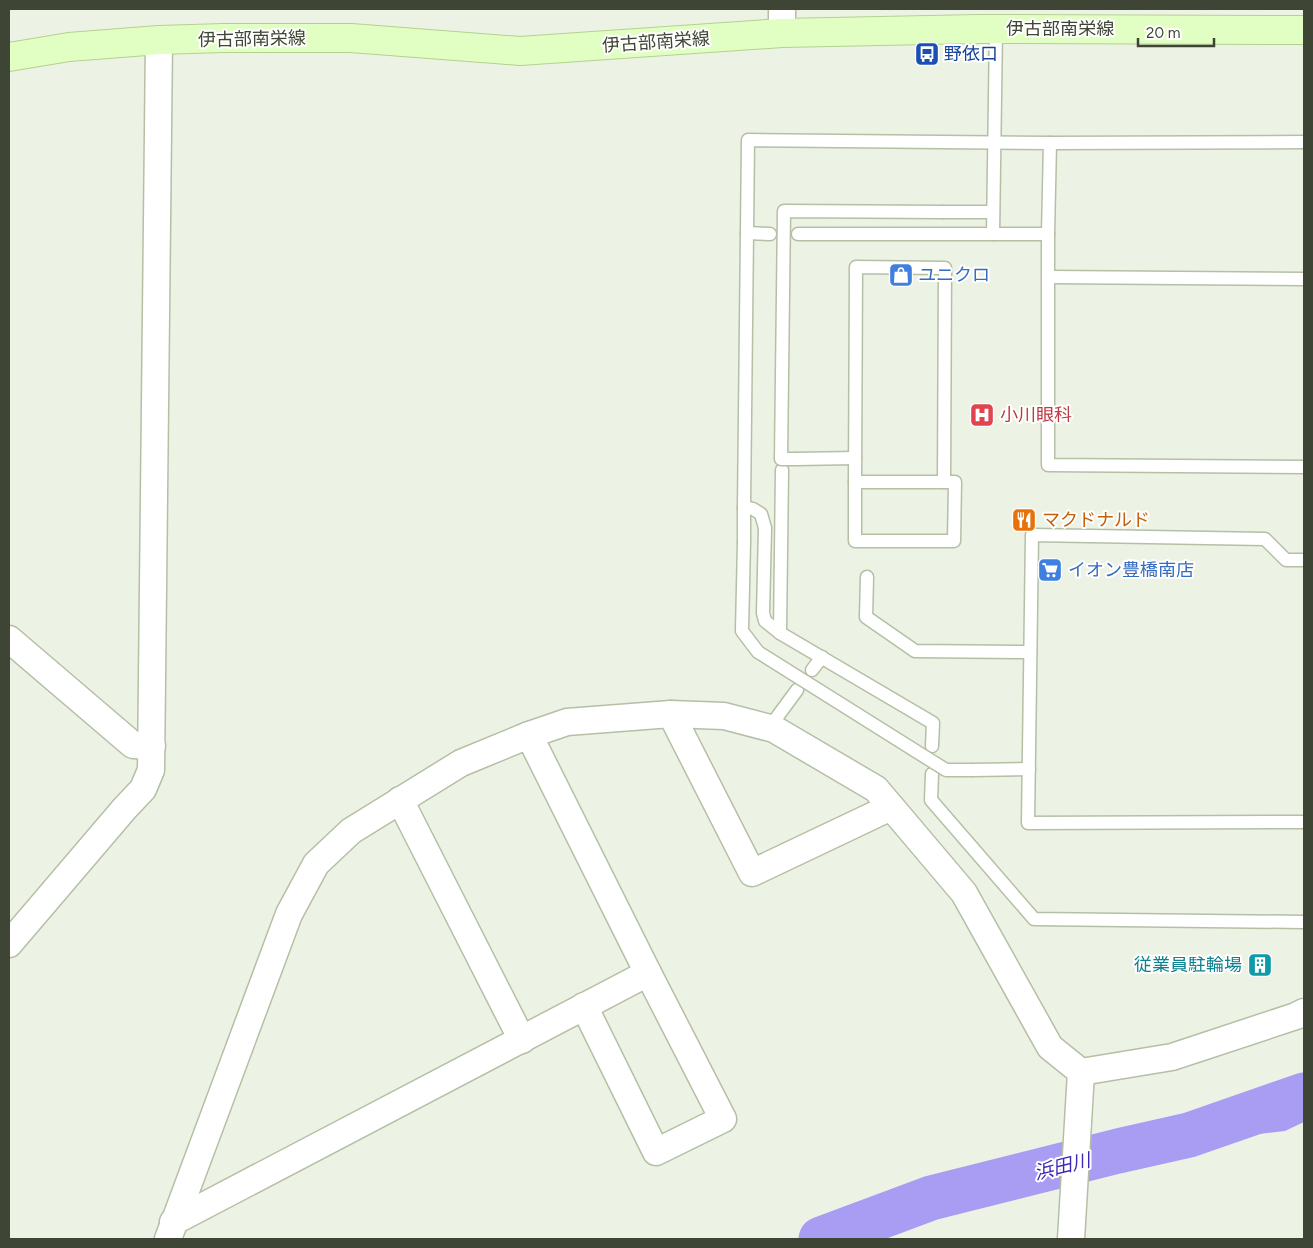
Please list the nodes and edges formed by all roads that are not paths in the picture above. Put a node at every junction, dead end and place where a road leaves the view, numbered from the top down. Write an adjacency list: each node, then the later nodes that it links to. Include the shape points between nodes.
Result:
1 (782, 21): 2 (main road, 伊古部南栄線); 4 (main road, 伊古部南栄線, via 520,51 351,38)
2 (996, 29): 3 (main road, 伊古部南栄線); 6 (lane)
3 (1304, 30)
4 (159, 40): 5 (main road, 伊古部南栄線, via 69,47); 34 (street)
5 (9, 57)
6 (995, 142): 8 (lane); 9 (lane); 10 (lane, via 748,140)
7 (1304, 142): 8 (lane)
8 (1050, 143): 14 (lane)
9 (993, 212): 13 (lane); 17 (lane, bridge, via 784,211 781,459)
10 (747, 234): 11 (lane); 22 (lane)
11 (770, 234)
12 (798, 234): 13 (lane)
13 (993, 234): 14 (lane)
14 (1048, 234): 15 (lane)
15 (1049, 278): 16 (lane); 18 (lane, via 1048,465)
16 (1304, 279)
17 (855, 458): 20 (lane); 21 (lane, via 856,267 945,268)
18 (1304, 467)
19 (782, 470): 25 (lane)
20 (855, 482): 21 (lane); 21 (lane, via 855,541 954,541 954,482)
21 (944, 482)
22 (744, 508): 25 (lane, via 761,514 765,528 763,613 765,622); 36 (lane, bridge, via 742,631 758,652 946,770)
23 (1304, 560): 27 (lane, via 1286,560 1265,539 1032,535)
24 (867, 578): 27 (lane, via 866,617 915,651)
25 (780, 633): 28 (lane)
26 (9, 638): 34 (street, via 132,745)
27 (1030, 652): 36 (lane)
28 (822, 658): 29 (lane); 35 (lane, via 933,723)
29 (812, 670)
30 (797, 690): 32 (lane)
31 (671, 714): 32 (street, via 724,716); 33 (street, via 567,722); 39 (street, via 752,873)
32 (769, 728): 39 (street, via 876,788)
33 (529, 735): 38 (street, via 461,763); 43 (street)
34 (152, 746): 42 (street, via 151,770 143,789)
35 (932, 746)
36 (1029, 769): 40 (lane, via 1028,823)
37 (932, 774): 41 (lane, via 931,800 1034,920)
38 (400, 800): 46 (street); 48 (street, via 351,831 316,864 289,914)
39 (891, 807): 47 (street, via 964,893 1050,1048)
40 (1304, 822)
41 (1304, 922)
42 (9, 944)
43 (648, 973): 44 (street); 44 (street, via 723,1119 656,1152)
44 (584, 1006): 46 (street)
45 (1304, 1012): 47 (street, via 1172,1057)
46 (522, 1040): 48 (street)
47 (1081, 1079): 49 (street)
48 (170, 1231)
49 (1071, 1239)

